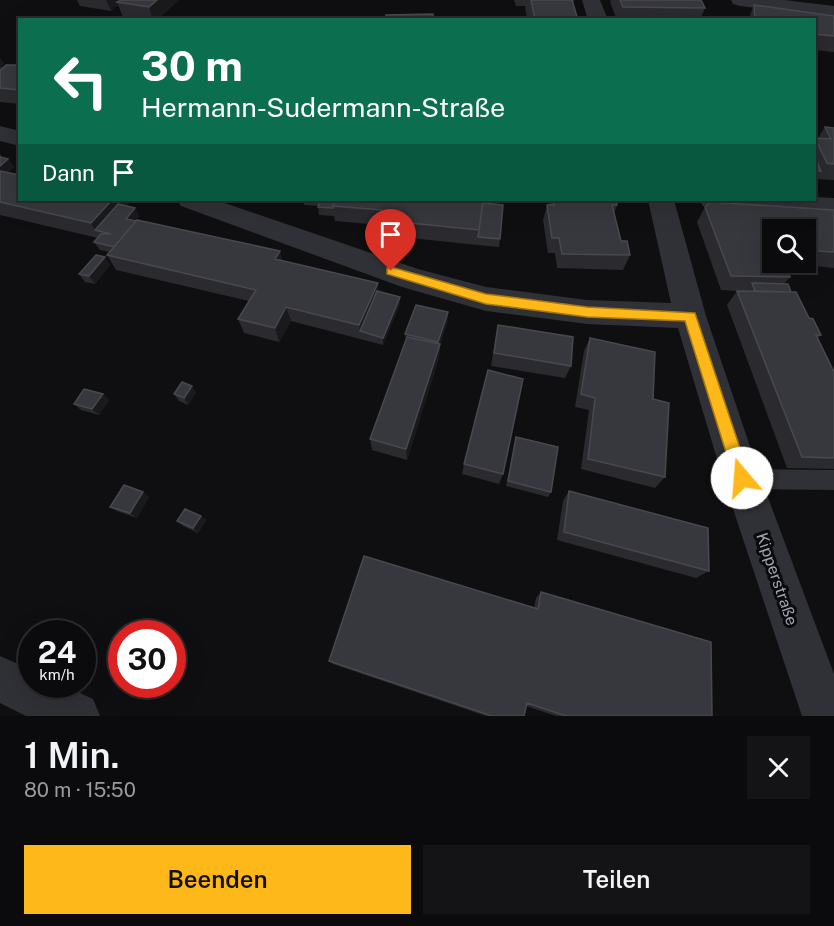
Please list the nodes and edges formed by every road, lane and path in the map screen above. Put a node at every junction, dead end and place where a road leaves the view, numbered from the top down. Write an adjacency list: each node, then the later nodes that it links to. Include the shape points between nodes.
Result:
1 (591, 0): 4 (street)
2 (740, 0): 3 (street)
3 (834, 12)
4 (597, 18)
5 (0, 133): 6 (street)
6 (18, 138)
7 (193, 201): 11 (street, via 413,279 486,299 587,312)
8 (661, 201): 11 (street, Kipperstraße)
9 (729, 201): 10 (street)
10 (834, 207)
11 (690, 316): 12 (street, Kipperstraße)
12 (742, 478): 13 (lane); 16 (street, Kipperstraße)
13 (834, 480)
14 (0, 679): 15 (street)
15 (76, 716)
16 (826, 716)

